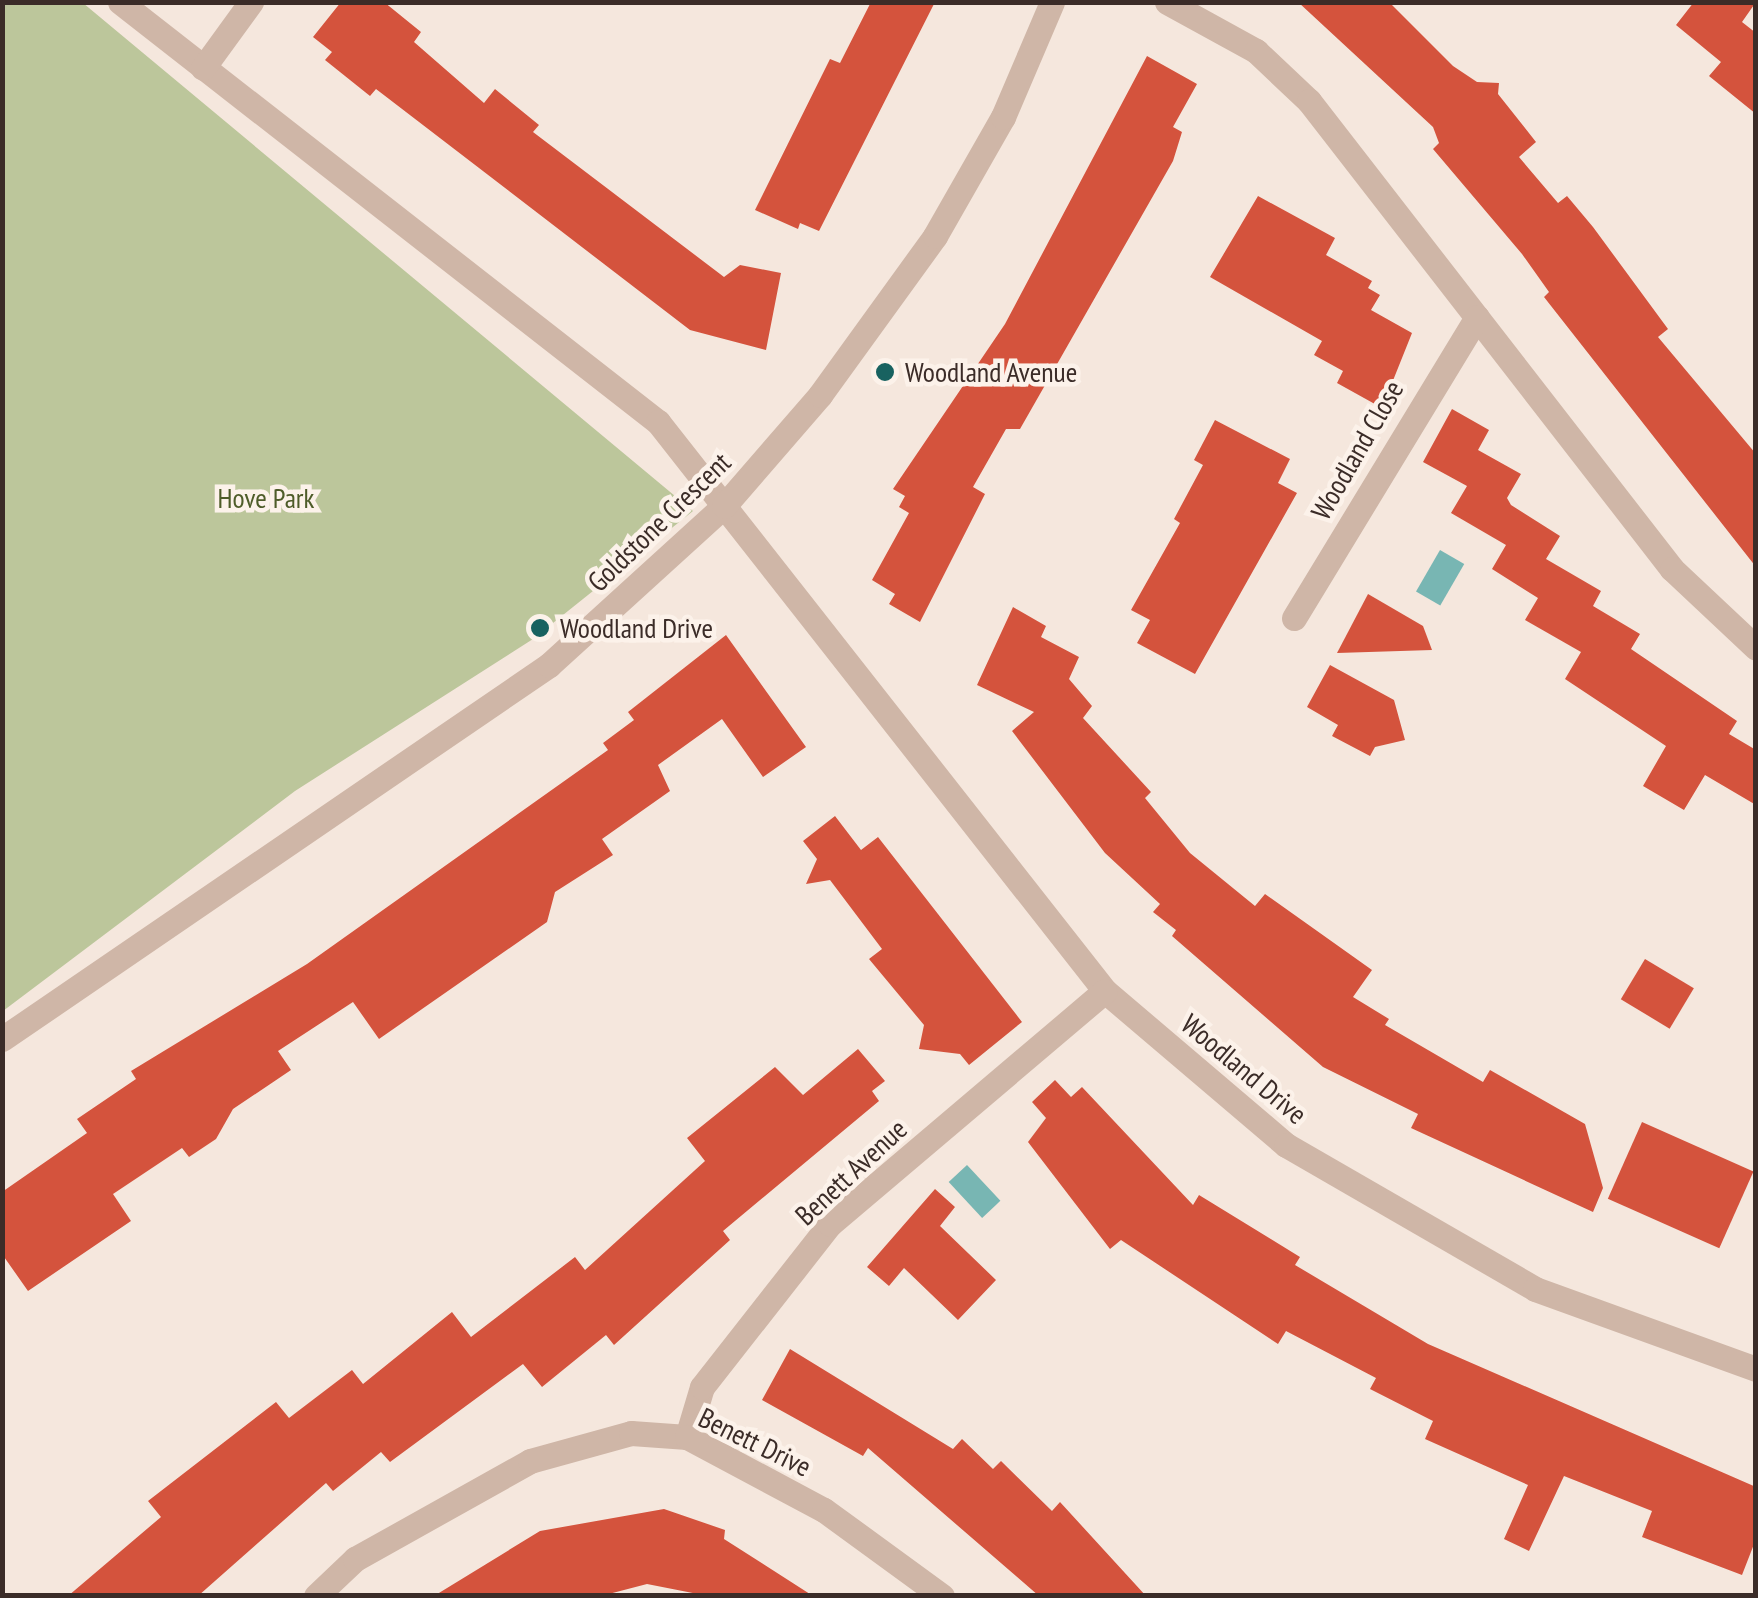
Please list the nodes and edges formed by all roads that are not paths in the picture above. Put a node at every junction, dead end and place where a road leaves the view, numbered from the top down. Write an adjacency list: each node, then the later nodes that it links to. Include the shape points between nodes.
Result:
1 (120, 2): 5 (street, Woodland Drive)
2 (251, 2): 5 (street)
3 (1052, 2): 7 (street, Goldstone Crescent, via 1002,117 936,236 820,395)
4 (1167, 2): 6 (street, via 1222,29 1283,74)
5 (203, 68): 7 (street, Woodland Drive, via 658,422)
6 (1477, 317): 8 (street, Woodland Close); 9 (street, via 1672,569)
7 (724, 506): 10 (street, Woodland Drive); 11 (street, Goldstone Crescent, via 549,665)
8 (1294, 618)
9 (1756, 648)
10 (1105, 991): 12 (street, Woodland Drive, via 1286,1145 1535,1288); 13 (street, Benett Avenue, via 830,1224 702,1387)
11 (2, 1039)
12 (1756, 1369)
13 (687, 1436): 14 (street, Benett Drive, via 631,1432 530,1461 355,1560); 15 (street, Benett Drive, via 824,1510)
14 (316, 1596)
15 (942, 1596)

